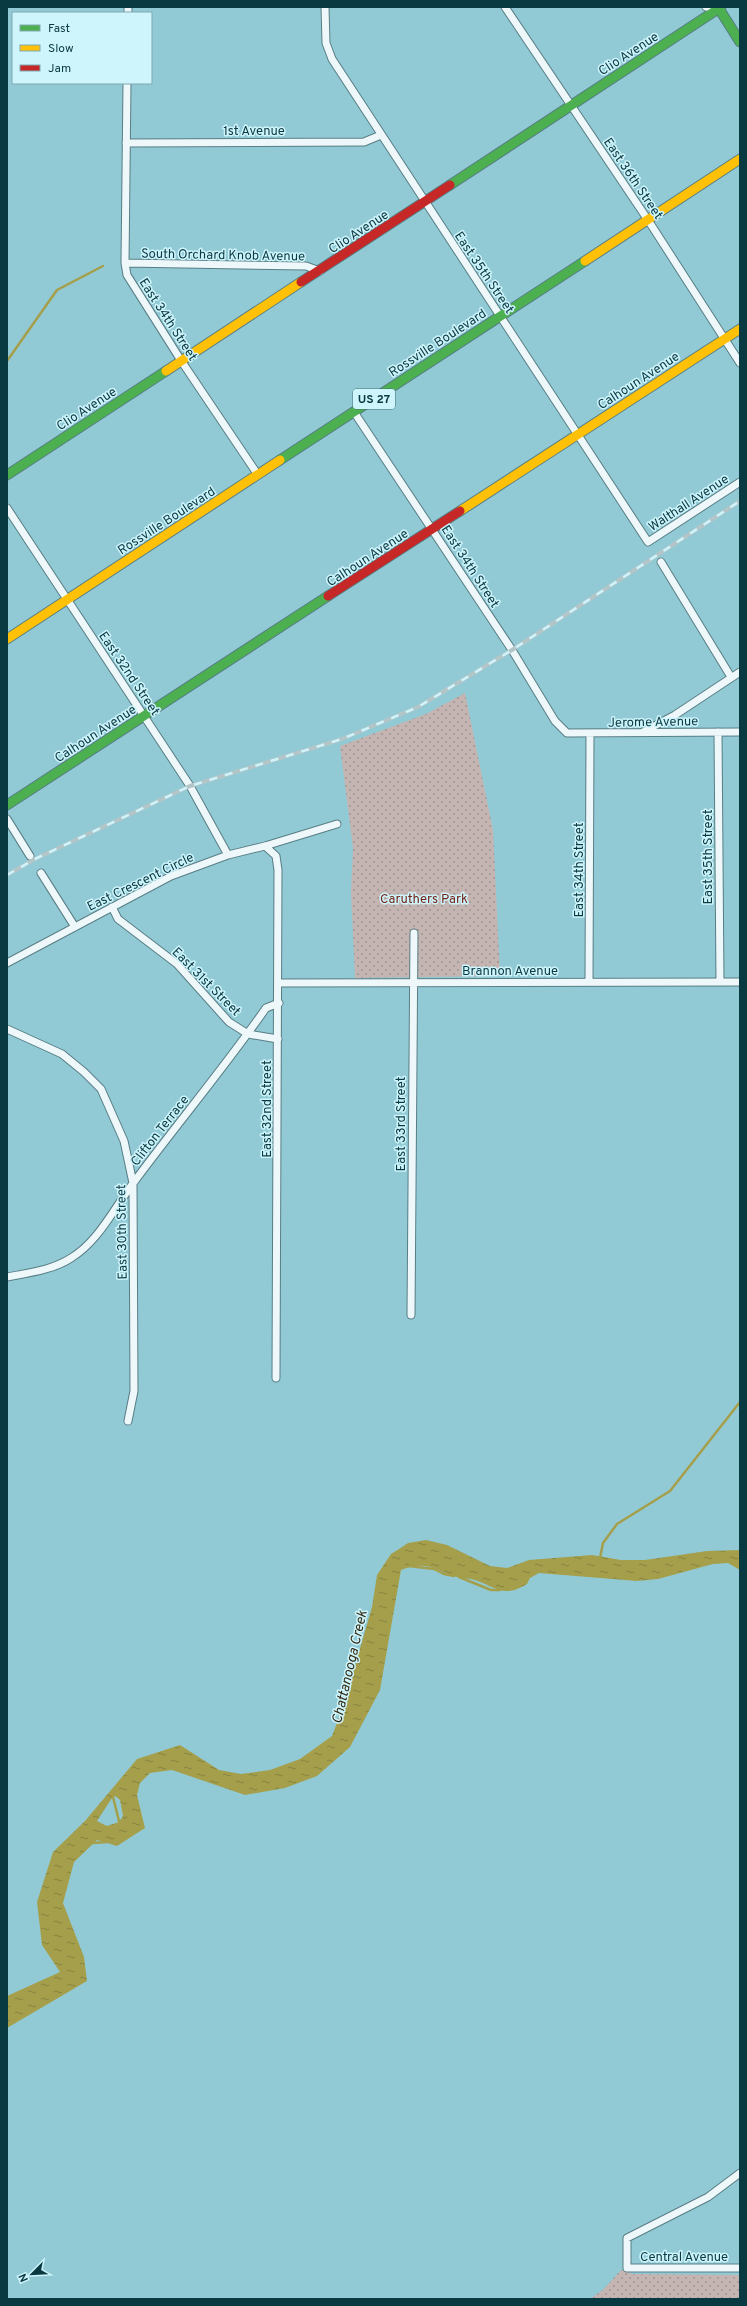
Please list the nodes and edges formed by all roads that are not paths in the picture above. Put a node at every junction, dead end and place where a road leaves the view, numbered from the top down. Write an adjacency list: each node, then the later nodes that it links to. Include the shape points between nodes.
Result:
1 (325, 7): 8 (street, East 35th Street, via 328,51)
2 (505, 7): 7 (street, East 36th Street)
3 (706, 7): 4 (street)
4 (719, 8): 5 (main road); 7 (main road, Clio Avenue)
5 (740, 42)
6 (127, 84): 9 (street, East 34th Street)
7 (571, 106): 11 (main road, Clio Avenue); 12 (street, East 36th Street)
8 (381, 135): 9 (street, 1st Avenue, via 364,142); 11 (street, East 35th Street)
9 (126, 143): 13 (street, East 34th Street)
10 (740, 159): 12 (main road, Rossville Boulevard / US 27)
11 (425, 203): 14 (main road, Clio Avenue); 15 (street, East 35th Street)
12 (648, 220): 15 (main road, Rossville Boulevard / US 27); 17 (street, East 36th Street)
13 (125, 263): 14 (street, South Orchard Knob Avenue, via 306,266); 18 (street, East 34th Street, via 127,275 134,288)
14 (320, 271): 18 (main road, Clio Avenue)
15 (500, 316): 20 (main road, Rossville Boulevard / US 27); 21 (street, East 35th Street)
16 (740, 329): 17 (main road, Calhoun Avenue)
17 (725, 339): 19 (street, East 36th Street); 21 (main road, Calhoun Avenue)
18 (182, 362): 22 (main road, Clio Avenue); 23 (street, East 34th Street)
19 (740, 363)
20 (354, 412): 23 (main road, Rossville Boulevard / US 27); 26 (street, East 34th Street)
21 (577, 436): 26 (main road, Calhoun Avenue); 27 (street, East 35th Street)
22 (7, 474)
23 (258, 475): 29 (main road, Rossville Boulevard / US 27)
24 (740, 482): 27 (street, Walthall Avenue)
25 (7, 508): 29 (street, East 32nd Street)
26 (432, 529): 33 (main road, Calhoun Avenue); 36 (street, East 34th Street, via 555,721)
27 (648, 542)
28 (661, 562): 32 (street)
29 (67, 599): 30 (main road, Rossville Boulevard / US 27); 33 (street, East 32nd Street)
30 (7, 639)
31 (740, 672): 32 (street)
32 (731, 677): 37 (street, via 675,715)
33 (145, 717): 39 (main road, Calhoun Avenue); 43 (street, East 32nd Street, via 190,786)
34 (718, 732): 35 (street, Jerome Avenue); 37 (street, Jerome Avenue); 52 (street, East 35th Street)
35 (740, 732)
36 (567, 733): 38 (street, Jerome Avenue)
37 (641, 733): 38 (street, Jerome Avenue)
38 (590, 734): 51 (street, East 34th Street)
39 (7, 805)
40 (7, 819): 44 (street)
41 (337, 824): 42 (street, East Crescent Circle)
42 (265, 846): 43 (street, East Crescent Circle); 54 (street, East 32nd Street, via 276,856 278,870)
43 (228, 855): 46 (street, East Crescent Circle, via 171,876)
44 (30, 856)
45 (41, 873): 47 (street)
46 (112, 907): 47 (street, East Crescent Circle); 57 (street, East 31st Street, via 118,919 177,964 229,1022)
47 (75, 927): 49 (street, East Crescent Circle)
48 (414, 933): 50 (street, East 33rd Street)
49 (7, 963)
50 (414, 981): 51 (street, Brannon Avenue); 54 (street, Brannon Avenue); 61 (street, East 33rd Street)
51 (589, 982): 52 (street, Brannon Avenue)
52 (720, 982): 53 (street, Brannon Avenue)
53 (740, 982)
54 (279, 983): 55 (street, East 32nd Street)
55 (279, 1003): 57 (street, Clifton Terrace, via 266,1008); 58 (street, East 32nd Street)
56 (7, 1029): 59 (street, East 30th Street, via 62,1054 101,1089 124,1141)
57 (248, 1034): 58 (street, East 31st Street); 59 (street, Clifton Terrace)
58 (278, 1039): 62 (street, East 32nd Street)
59 (133, 1183): 60 (street, Clifton Terrace, via 102,1229 71,1258 51,1267); 63 (street, East 30th Street, via 134,1391)
60 (7, 1277)
61 (411, 1315)
62 (276, 1378)
63 (128, 1421)
64 (740, 2173): 65 (street, Central Avenue, via 708,2197 627,2238 627,2268)
65 (740, 2268)

